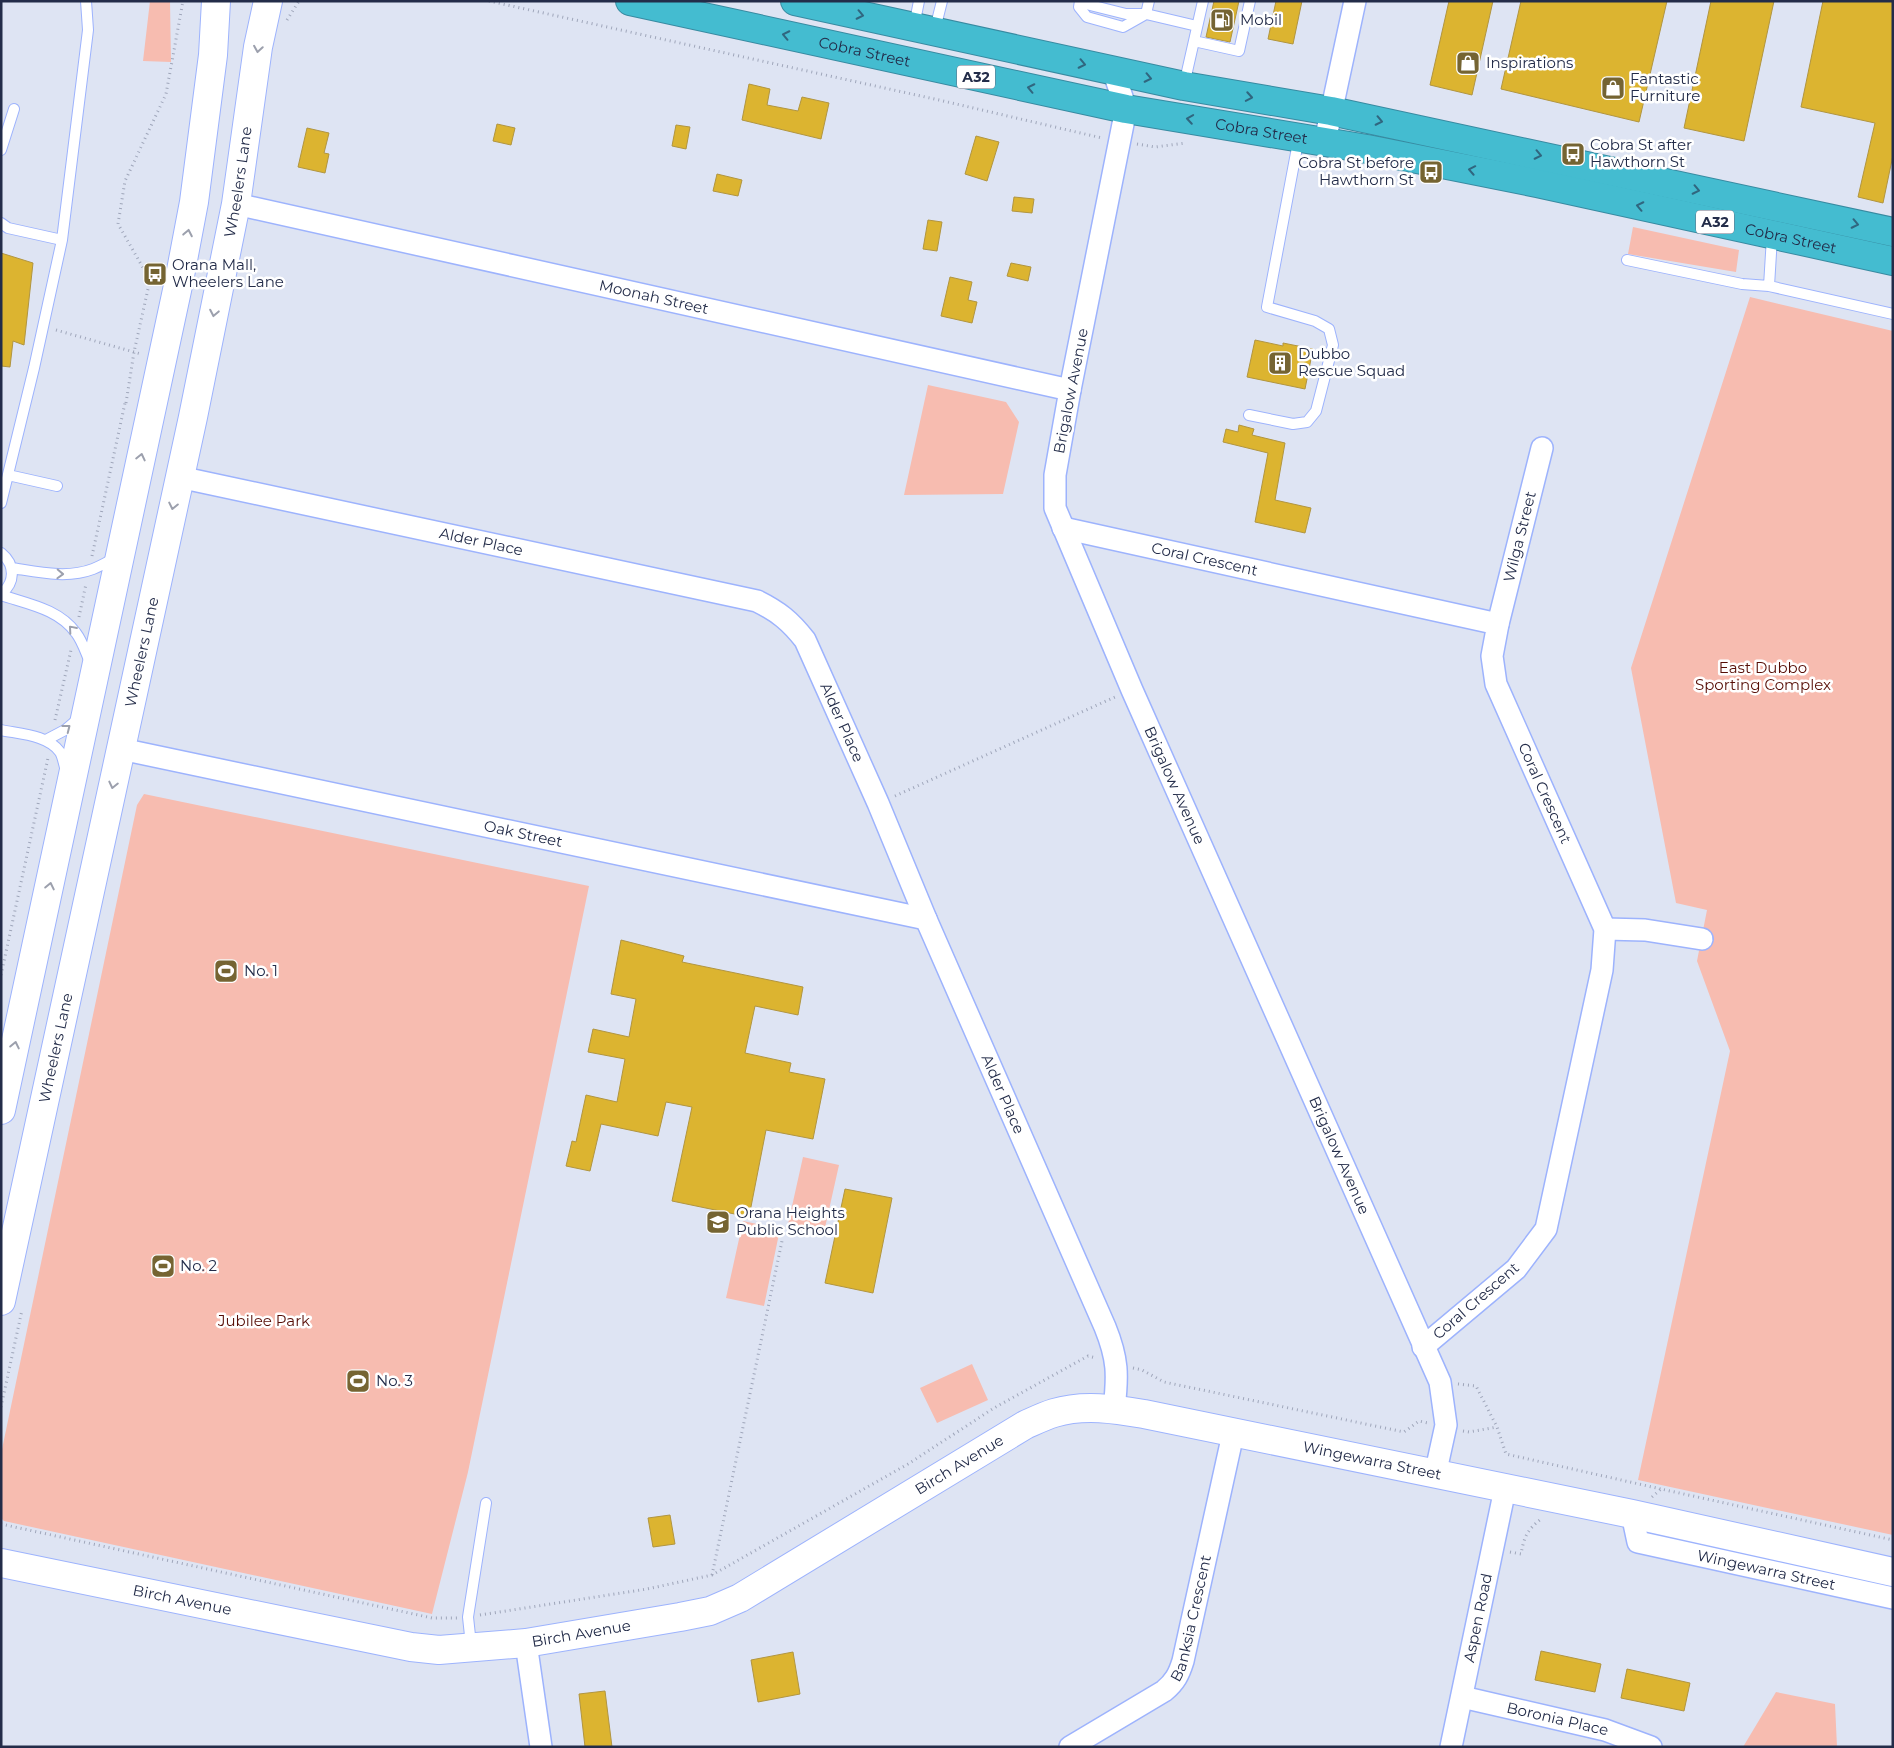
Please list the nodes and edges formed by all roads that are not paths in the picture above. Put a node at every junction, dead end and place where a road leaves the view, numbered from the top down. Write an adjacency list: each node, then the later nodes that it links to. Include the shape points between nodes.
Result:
1 (86, 1): 28 (lane, via 88,30)
2 (216, 1): 42 (main road, one-way to 2, via 194,202 213,55)
3 (268, 1): 24 (main road, Wheelers Lane, one-way to 24, via 258,47)
4 (630, 1): 20 (highway, Cobra Street / A32, one-way to 4)
5 (796, 1): 14 (highway, Cobra Street / A32, one-way to 14)
6 (942, 1): 14 (lane)
7 (1080, 1): 13 (lane, via 1087,17 1123,27)
8 (1085, 1): 13 (lane, via 1126,14)
9 (1149, 1): 13 (lane)
10 (1202, 1): 15 (lane)
11 (1250, 1): 16 (lane, via 1239,51)
12 (1355, 1): 21 (street)
13 (1146, 14): 15 (lane)
14 (923, 20): 17 (highway, Cobra Street / A32, one-way to 17)
15 (1197, 26): 16 (lane)
16 (1194, 41): 18 (lane)
17 (1113, 70): 18 (highway, Cobra Street / A32, one-way to 18); 20 (street, Brigalow Avenue)
18 (1184, 86): 21 (highway, Cobra Street / A32, one-way to 21)
19 (14, 109): 23 (lane)
20 (1126, 109): 22 (highway, Cobra Street / A32, one-way to 20); 33 (street, Brigalow Avenue)
21 (1331, 111): 22 (street); 26 (highway, Cobra Street / A32, one-way to 26)
22 (1312, 139): 27 (highway, Cobra Street / A32, one-way to 22); 34 (lane, via 1267,307 1315,321 1329,329 1334,346 1316,411 1307,422 1293,424)
23 (1, 150)
24 (236, 204): 33 (street, Moonah Street); 37 (main road, Wheelers Lane, one-way to 37)
25 (1, 222): 28 (lane, via 8,228)
26 (1893, 232)
27 (1772, 234): 30 (highway, Cobra Street / A32); 31 (lane)
28 (62, 240): 36 (lane)
29 (1627, 260): 31 (lane, via 1742,284)
30 (1893, 261)
31 (1769, 286): 32 (lane)
32 (1893, 314)
33 (1070, 390): 40 (street, Brigalow Avenue, via 1055,474 1055,508)
34 (1249, 416)
35 (1542, 448): 45 (street, Wilga Street)
36 (8, 475): 38 (lane); 39 (lane)
37 (179, 477): 50 (main road, Wheelers Lane, one-way to 50); 52 (street, Alder Place, via 757,601 776,611 792,623 805,640)
38 (57, 486)
39 (1, 503)
40 (1063, 528): 45 (street, Coral Crescent); 57 (street, Brigalow Avenue)
41 (1, 554): 43 (lane)
42 (119, 556): 43 (lane, one-way to 42, via 73,574); 46 (main road)
43 (12, 568): 44 (lane, via 10,583)
44 (1, 595): 46 (lane, one-way to 44, via 75,632 63,619 48,610)
45 (1498, 624): 53 (street, Coral Crescent, via 1492,656 1496,684)
46 (95, 672): 47 (main road)
47 (87, 713): 49 (lane, one-way to 47); 51 (main road)
48 (1, 730): 49 (lane)
49 (49, 741): 51 (lane, via 61,753)
50 (121, 750): 52 (street, Oak Street); 56 (main road, Wheelers Lane, one-way to 56)
51 (71, 790): 55 (main road, one-way to 51)
52 (926, 919): 58 (street, Alder Place, via 1114,1348 1118,1375)
53 (1605, 930): 54 (street, via 1644,930); 57 (street, Coral Crescent, via 1602,970 1546,1229 1516,1269)
54 (1702, 940)
55 (1, 1110)
56 (1, 1301)
57 (1423, 1347): 60 (street, Brigalow Avenue, via 1440,1382 1445,1428)
58 (1114, 1409): 59 (main road, Wingewarra Street); 67 (main road, Birch Avenue, via 1084,1408 1055,1412 1025,1425 740,1598 710,1611)
59 (1233, 1434): 60 (main road, Wingewarra Street); 71 (street, Banksia Crescent, via 1179,1675 1164,1691)
60 (1435, 1475): 61 (main road, Wingewarra Street)
61 (1505, 1489): 63 (main road, Wingewarra Street); 69 (street, Aspen Road)
62 (486, 1503): 68 (lane, via 468,1617)
63 (1632, 1514): 65 (main road, Wingewarra Street); 66 (street, Wingewarra Street, via 1638,1542)
64 (1, 1563): 68 (main road, Birch Avenue, via 411,1648)
65 (1893, 1572)
66 (1893, 1598)
67 (526, 1643): 68 (main road, Birch Avenue); 70 (street)
68 (471, 1649)
69 (1462, 1697): 72 (street, Aspen Road); 73 (street, Boronia Place, via 1605,1730)
70 (541, 1747)
71 (1070, 1747)
72 (1451, 1747)
73 (1650, 1747)

